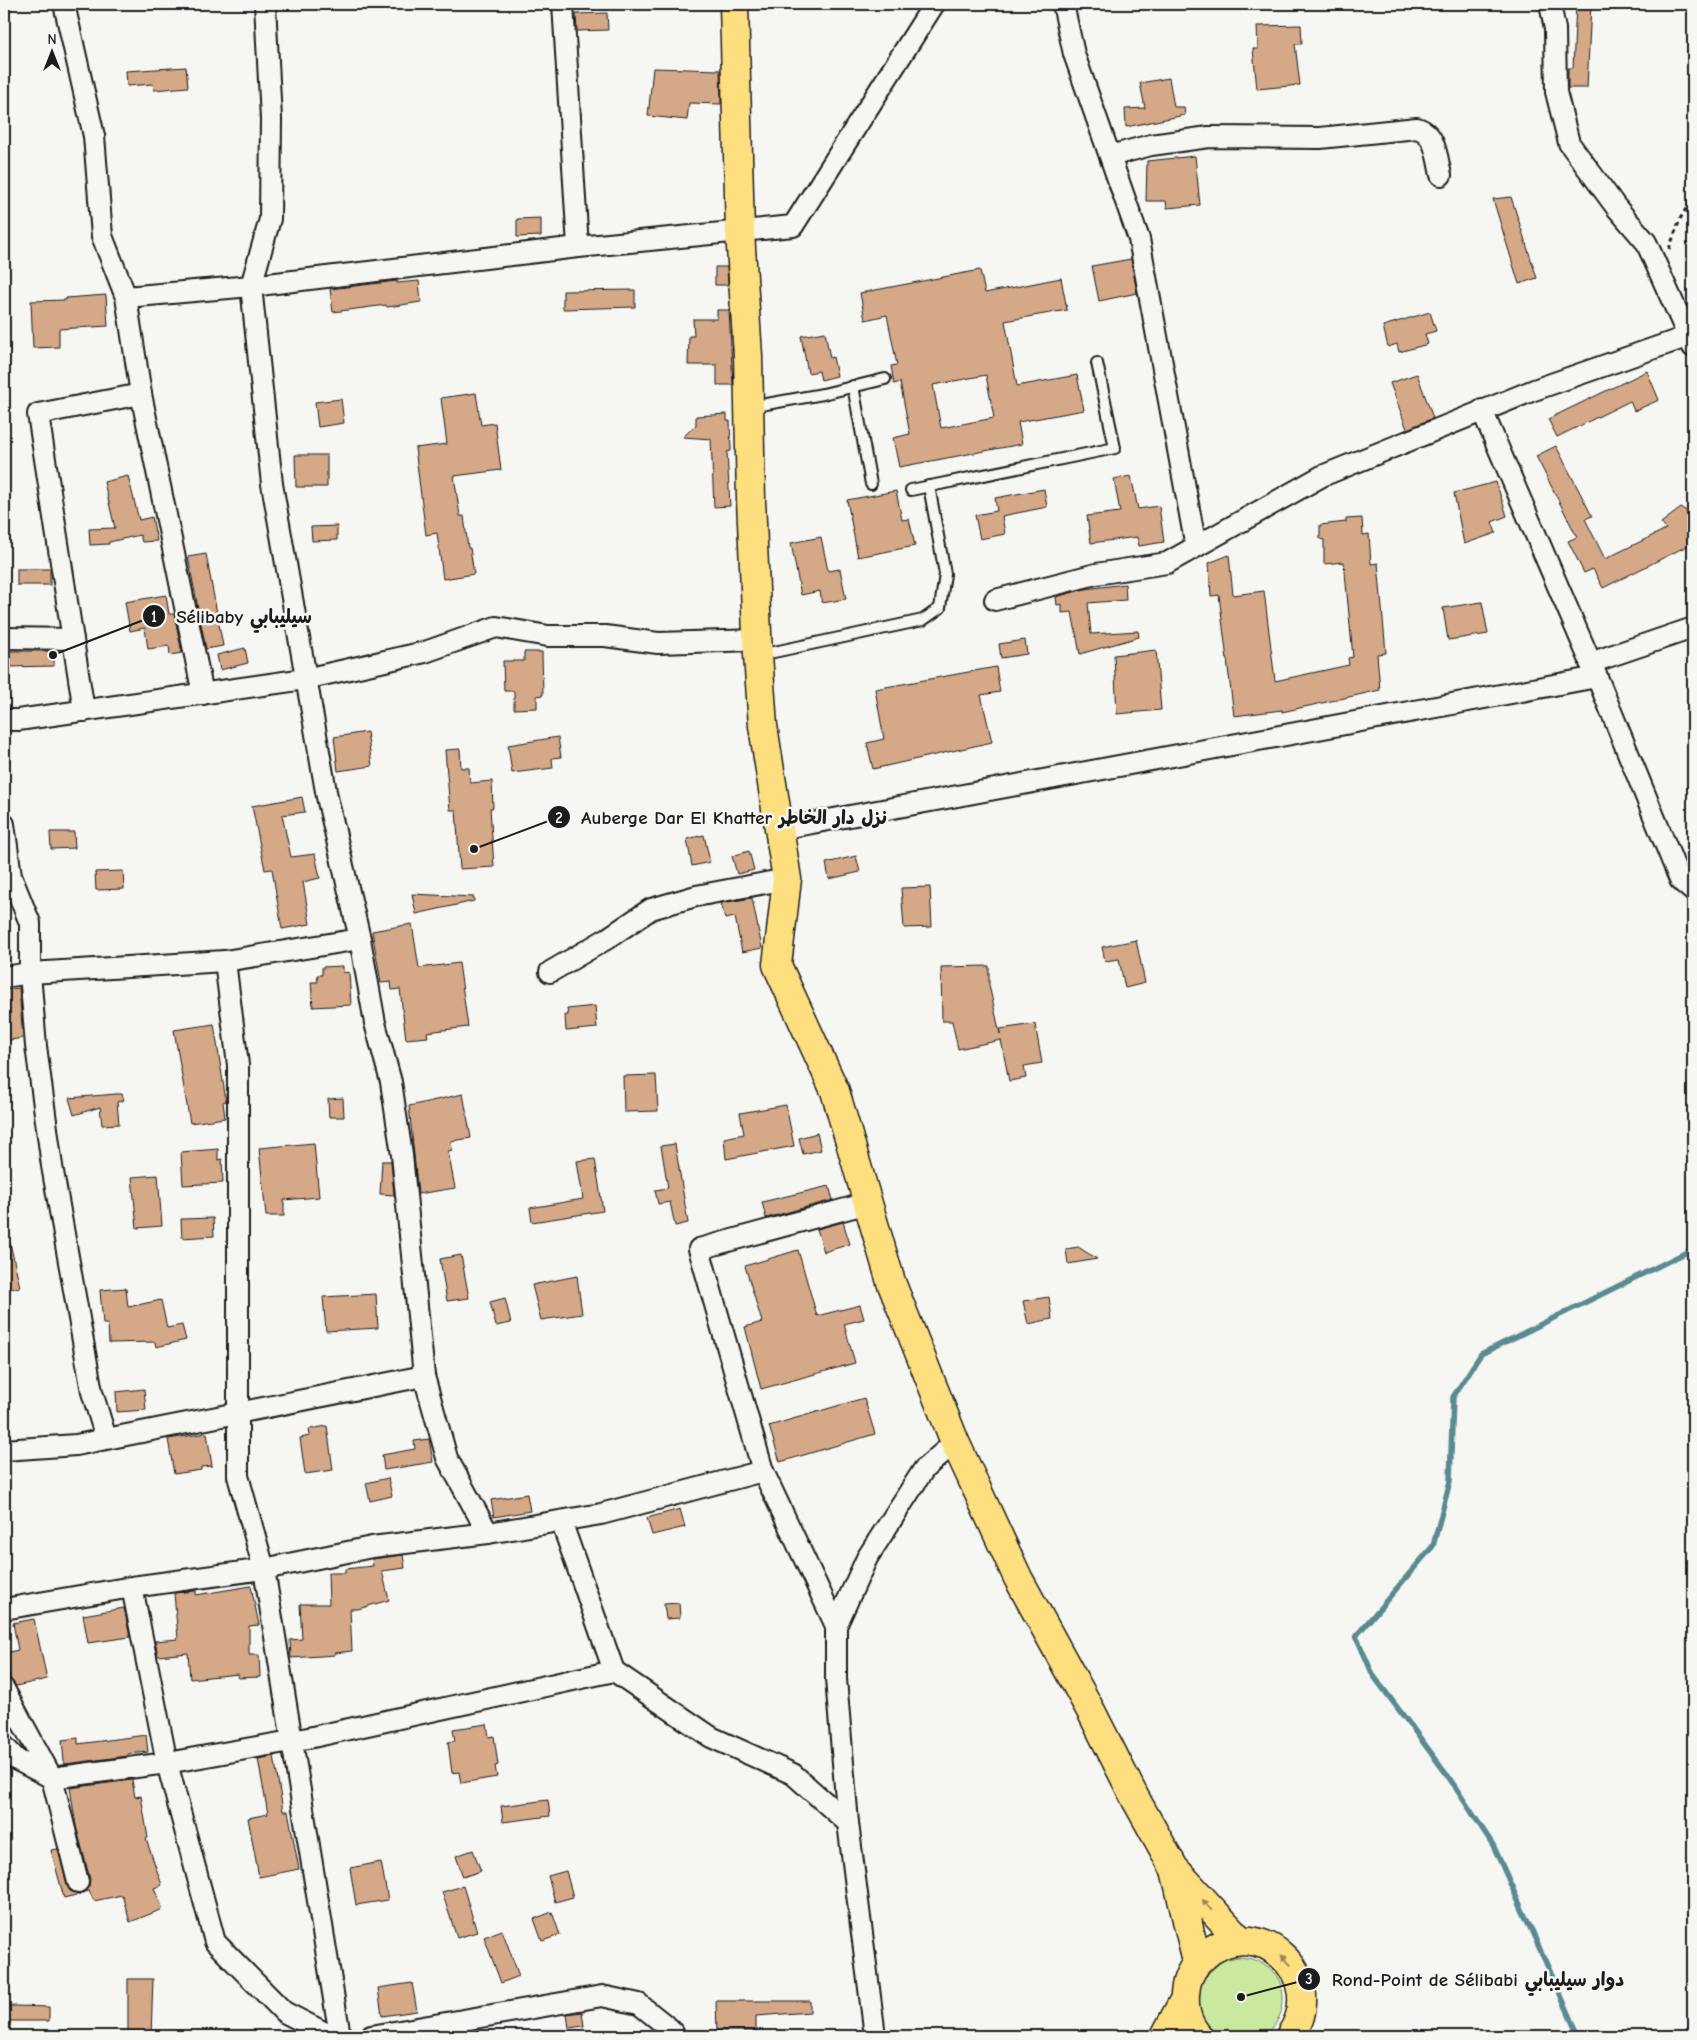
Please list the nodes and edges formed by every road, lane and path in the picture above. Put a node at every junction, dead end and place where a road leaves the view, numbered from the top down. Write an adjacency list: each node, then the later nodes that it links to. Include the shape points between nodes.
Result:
1 (64, 4): 15 (street, via 94,136 102,236)
2 (265, 4): 14 (street, via 271,119 270,219)
3 (562, 4): 12 (street)
4 (734, 4): 11 (main road)
5 (934, 4): 11 (street, via 793,226)
6 (1063, 4): 8 (street, via 1074,54)
7 (1550, 4): 13 (street, via 1555,28 1556,92 1569,143 1646,242)
8 (1110, 156): 9 (street, via 1151,145 1199,138 1320,138 1417,128 1432,138); 26 (street, via 1139,239)
9 (1441, 175)
10 (1693, 197): 13 (path, via 1680,219)
11 (740, 232): 12 (street); 21 (main road)
12 (578, 247): 14 (street)
13 (1660, 273): 16 (street)
14 (251, 286): 15 (street); 33 (street, via 272,484)
15 (126, 297): 20 (street)
16 (1691, 341): 22 (street, via 1534,390)
17 (1097, 363): 24 (lane, via 1115,448)
18 (885, 379): 19 (lane)
19 (853, 386): 21 (lane); 23 (lane)
20 (141, 394): 30 (street, via 38,414); 34 (street)
21 (749, 407): 31 (main road)
22 (1482, 410): 26 (street, via 1322,476); 32 (street)
23 (871, 484)
24 (929, 486): 25 (lane); 31 (lane, via 945,574 940,608 923,620)
25 (911, 490)
26 (1196, 548): 27 (street, via 1167,563 1096,574)
27 (995, 600)
28 (1693, 628): 32 (street)
29 (4, 638): 30 (street)
30 (73, 639): 35 (street)
31 (758, 648): 33 (street, via 605,636 548,636 496,628 425,652); 38 (main road, via 763,726)
32 (1593, 670): 38 (street); 40 (street, via 1680,880)
33 (306, 679): 34 (street); 41 (street, via 327,797)
34 (203, 694): 35 (street)
35 (84, 711): 36 (street)
36 (4, 720)
37 (4, 824): 44 (street, via 11,876 30,923)
38 (780, 829): 39 (main road)
39 (787, 879): 43 (street, via 696,896 651,909); 46 (main road, via 778,964 835,1091)
40 (1693, 891)
41 (360, 939): 42 (street); 47 (street, via 374,1023 391,1082 402,1155)
42 (225, 961): 44 (street); 48 (street, via 238,1065)
43 (550, 972)
44 (30, 973): 45 (street); 49 (street, via 52,1166 92,1392)
45 (4, 977)
46 (868, 1203): 50 (main road, via 891,1282); 52 (street, via 700,1249)
47 (424, 1376): 48 (street); 54 (street, via 448,1458)
48 (238, 1414): 49 (street); 55 (street, via 238,1476)
49 (106, 1438): 51 (street, via 76,1445)
50 (955, 1442): 58 (street, via 924,1469 867,1558); 66 (main road, via 1018,1578)
51 (4, 1450)
52 (763, 1471): 53 (street, via 601,1514); 58 (street)
53 (561, 1521): 54 (street); 59 (street)
54 (488, 1533): 55 (street, via 372,1547)
55 (264, 1569): 56 (street); 61 (street)
56 (132, 1588): 57 (street); 63 (street)
57 (4, 1609)
58 (836, 1626): 65 (street, via 836,1679)
59 (614, 1671): 61 (street); 65 (street, via 711,1737 793,1774)
60 (4, 1689): 64 (street)
61 (291, 1741): 63 (street); 72 (street)
62 (4, 1746): 64 (street, via 17,1760)
63 (167, 1763): 64 (street); 71 (street, via 216,1942 284,2012)
64 (52, 1778): 67 (street)
65 (848, 1823): 75 (street)
66 (1174, 1868): 68 (main road, one-way to 66); 69 (main road)
67 (78, 1882)
68 (1240, 1940): 69 (main road, via 1209,1951); 78 (main road, one-way to 68, via 1299,2021 1303,2002 1301,1982 1292,1965 1278,1951 1260,1943)
69 (1197, 1962): 70 (main road, via 1187,1980)
70 (1184, 2000): 76 (main road); 77 (main road, via 1186,2016)
71 (331, 2036)
72 (340, 2036)
73 (371, 2036): 74 (street, via 602,1996 639,2004)
74 (675, 2036)
75 (875, 2036)
76 (1165, 2036)
77 (1198, 2036)
78 (1290, 2036)

